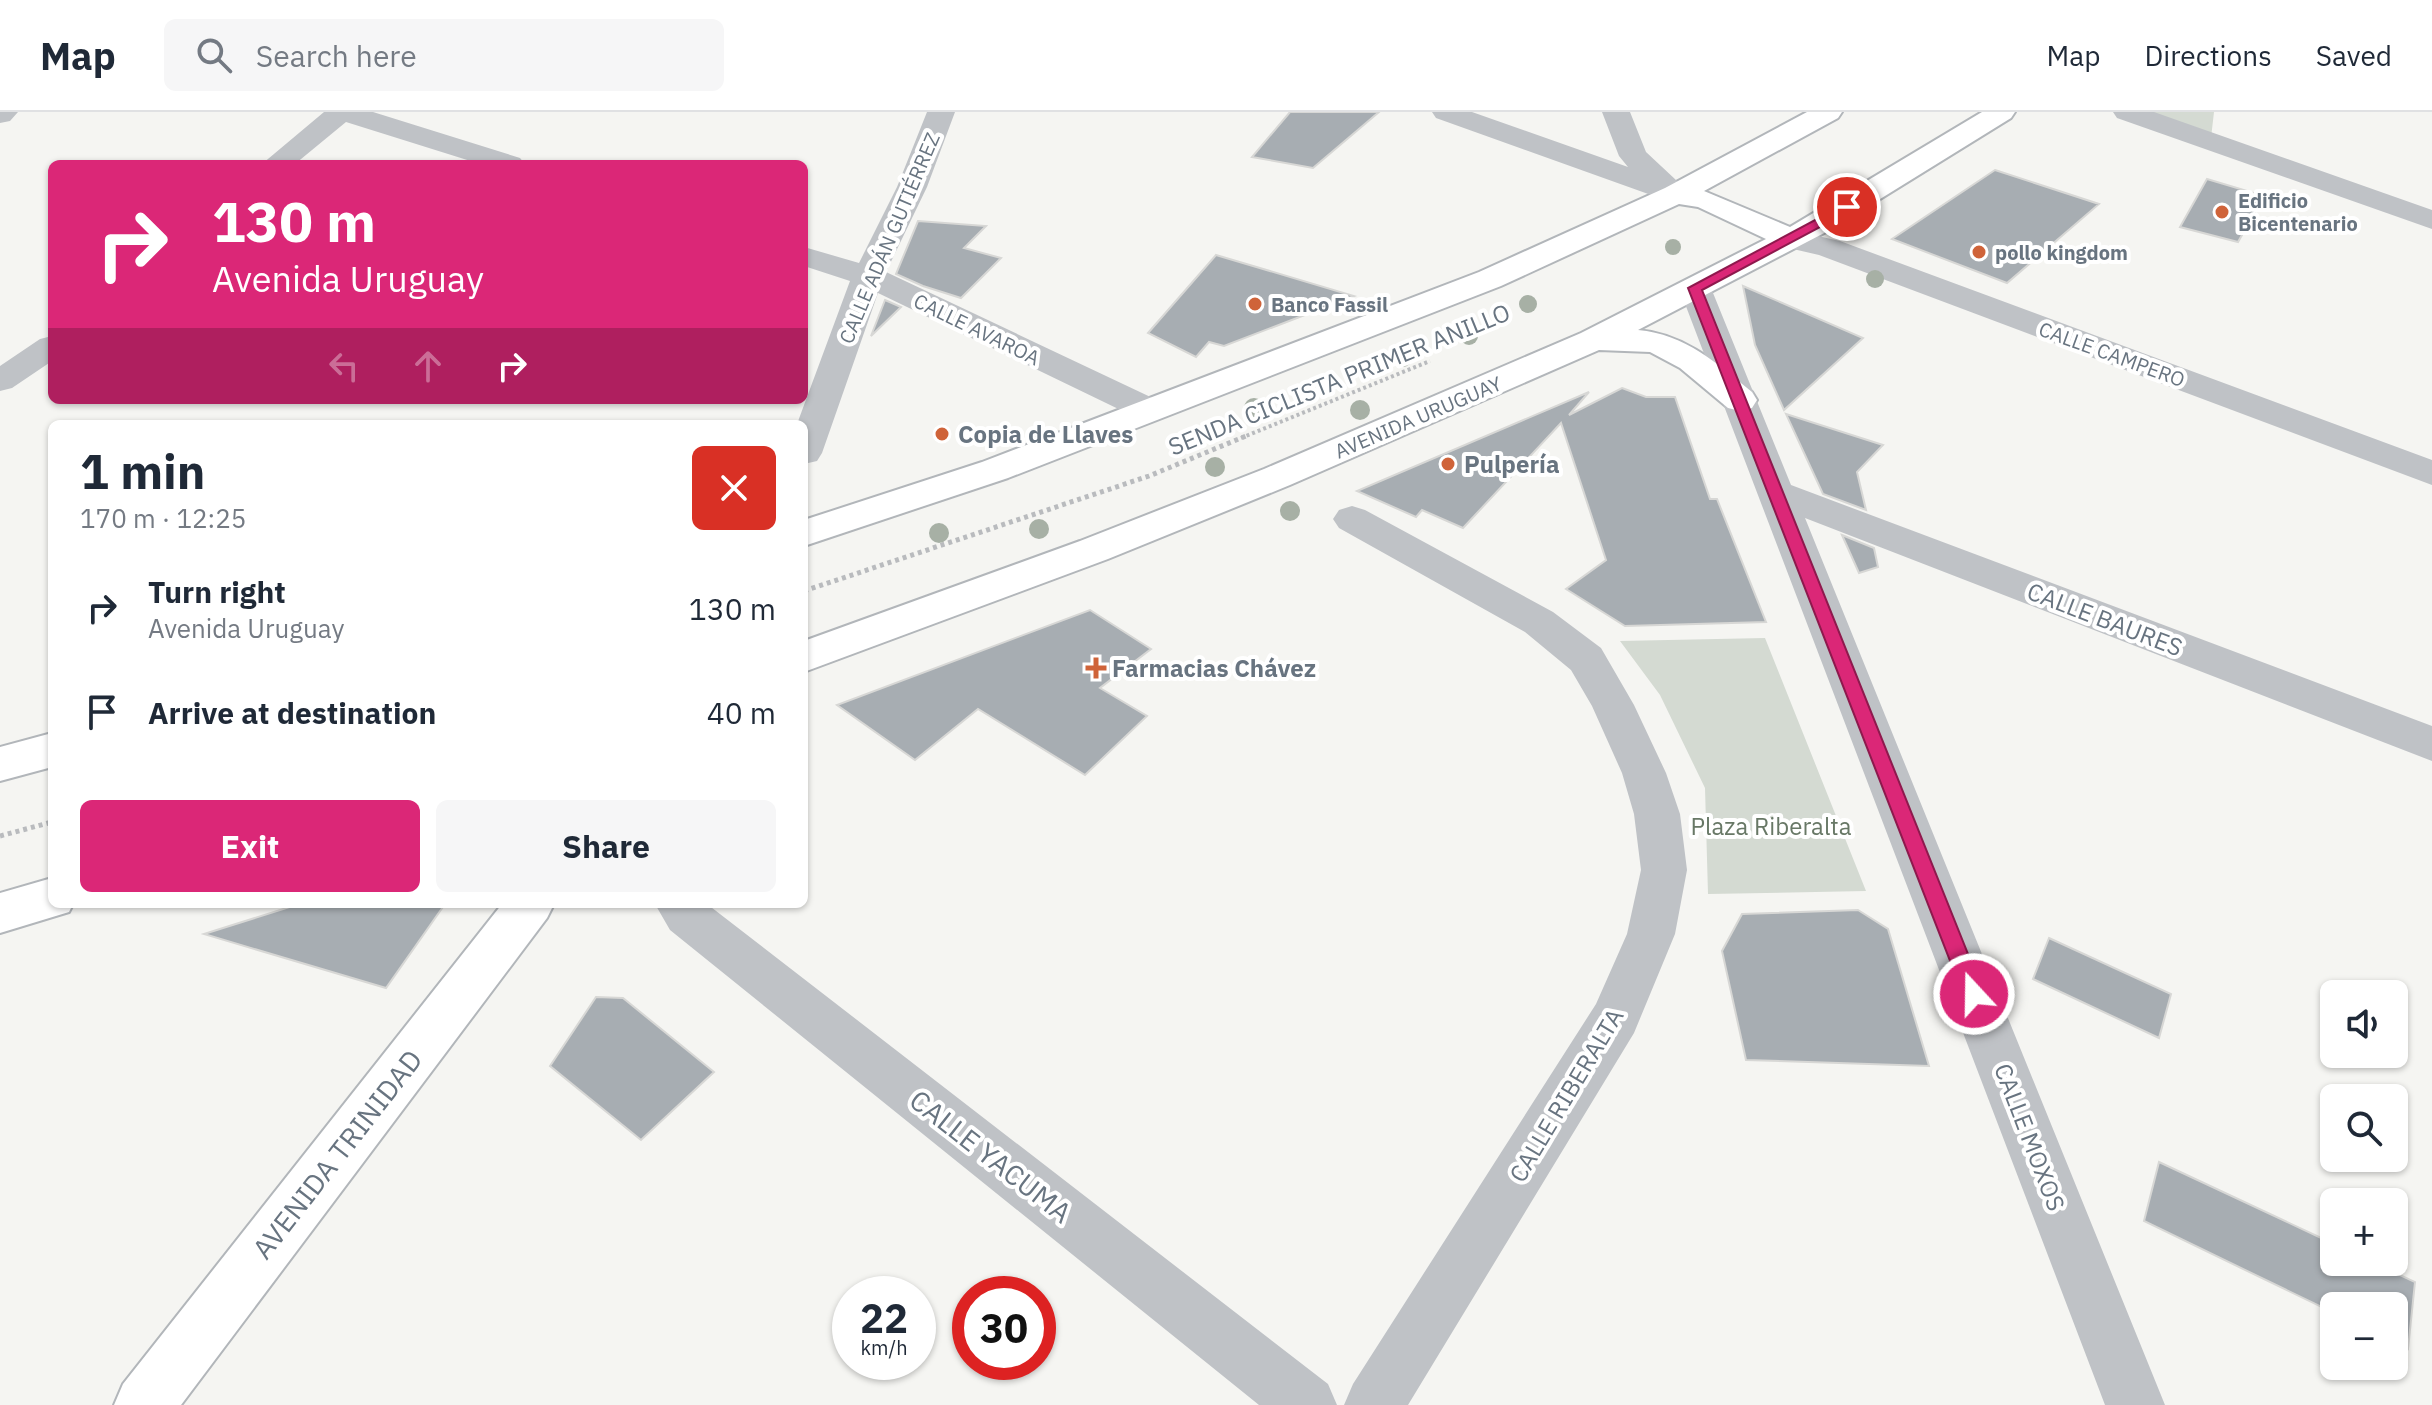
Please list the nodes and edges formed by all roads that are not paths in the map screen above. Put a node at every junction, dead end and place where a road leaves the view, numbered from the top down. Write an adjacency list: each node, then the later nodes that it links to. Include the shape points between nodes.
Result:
1 (342, 112): 8 (street); 9 (street)
2 (941, 112): 14 (street, CALLE ADÁN GUTIÉRREZ, via 912,187)
3 (1446, 112): 10 (street)
4 (1616, 112): 10 (street, via 1633,156)
5 (1828, 112): 10 (main road)
6 (2001, 112): 12 (main road, AVENIDA URUGUAY)
7 (2127, 112): 11 (street)
8 (282, 160)
9 (497, 160)
10 (1676, 194): 12 (main road, via 1707,200); 20 (main road, via 1490,279)
11 (2432, 220)
12 (1791, 239): 15 (main road, AVENIDA URUGUAY); 22 (street, CALLE CAMPERO, via 1829,248)
13 (808, 257): 14 (street, CALLE AVAROA)
14 (868, 276): 20 (street, CALLE AVAROA); 21 (street, CALLE ADÁN GUTIÉRREZ)
15 (1695, 288): 16 (main road, AVENIDA URUGUAY); 19 (street, CALLE MOXOS)
16 (1593, 340): 19 (main road, via 1626,337 1666,344); 26 (main road, AVENIDA URUGUAY, via 1277,477)
17 (48, 349): 18 (street)
18 (0, 381)
19 (1740, 400): 23 (street, CALLE MOXOS)
20 (1147, 409): 25 (main road, via 995,470)
21 (808, 442)
22 (2432, 473)
23 (1778, 494): 27 (street, CALLE BAURES); 37 (street, CALLE MOXOS)
24 (1352, 519): 36 (street, CALLE RIBERALTA, via 1539,622 1586,659 1644,773 1657,814 1664,870 1651,934 1616,1017)
25 (808, 532)
26 (808, 656)
27 (2432, 744)
28 (48, 751): 29 (main road)
29 (0, 764)
30 (48, 899): 33 (main road)
31 (527, 908): 34 (main road, AVENIDA TRINIDAD)
32 (682, 908): 35 (street, CALLE YACUMA)
33 (0, 913)
34 (144, 1405)
35 (1307, 1405)
36 (1374, 1405)
37 (2135, 1405)

